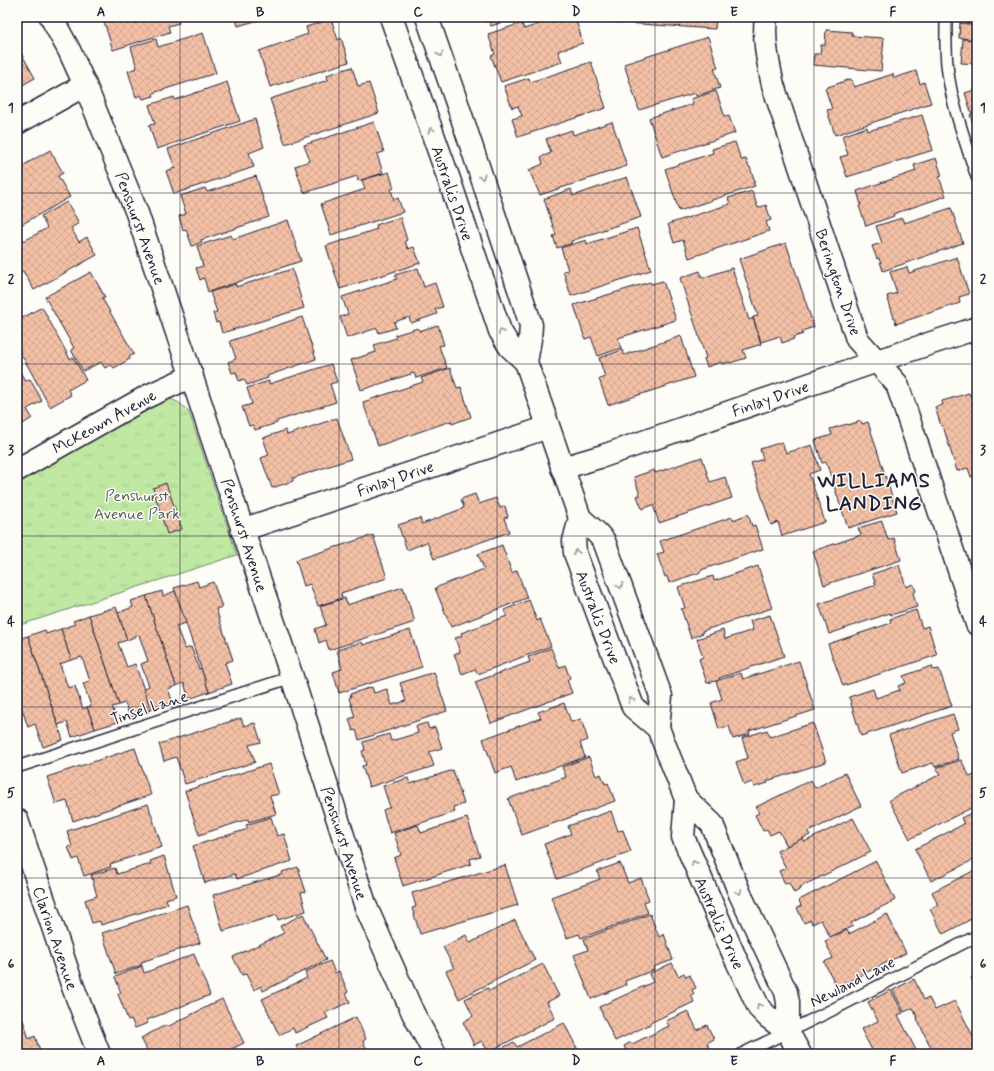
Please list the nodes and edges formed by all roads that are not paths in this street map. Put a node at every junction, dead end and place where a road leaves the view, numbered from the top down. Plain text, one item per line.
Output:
1 (51, 17) edge
2 (391, 17) edge
3 (427, 17) edge
4 (766, 17) edge
5 (946, 17) edge
6 (85, 85) junction
7 (17, 123) edge
8 (977, 178) edge
9 (977, 328) edge
10 (877, 361) junction
11 (526, 362) junction
12 (192, 376) junction
13 (548, 427) junction
14 (562, 468) junction
15 (17, 470) edge
16 (580, 518) junction
17 (242, 530) junction
18 (977, 624) edge
19 (292, 677) junction
20 (658, 728) junction
21 (17, 767) edge
22 (686, 799) junction
23 (17, 820) edge
24 (977, 936) edge
25 (788, 1032) junction
26 (99, 1054) edge
27 (435, 1054) edge
28 (742, 1054) edge
29 (800, 1054) edge

1 - 6 street, Penshurst Avenue
11 -> 2 street, Australis Drive
3 -> 11 street, Australis Drive
4 - 10 street, Berington Drive
5 - 8 lane
6 - 7 street
6 - 12 street, Penshurst Avenue
9 - 10 street, Finlay Drive
10 - 14 street, Finlay Drive
10 - 18 street, Berington Drive
11 - 13 street, Australis Drive
12 - 15 street, McKeown Avenue
12 - 17 street, Penshurst Avenue
13 - 14 street, Australis Drive
13 - 17 street, Finlay Drive
14 - 16 street, Australis Drive
16 -> 20 street, Australis Drive
20 -> 16 street, Australis Drive
17 - 19 street, Penshurst Avenue
19 - 21 lane, Tinsel Lane
19 - 27 street, Penshurst Avenue
20 - 22 street, Australis Drive
22 -> 25 street, Australis Drive
25 -> 22 street, Australis Drive
23 - 26 street, Clarion Avenue
24 - 25 lane, Newland Lane
25 - 28 lane, Newland Lane
25 - 29 street, Australis Drive

